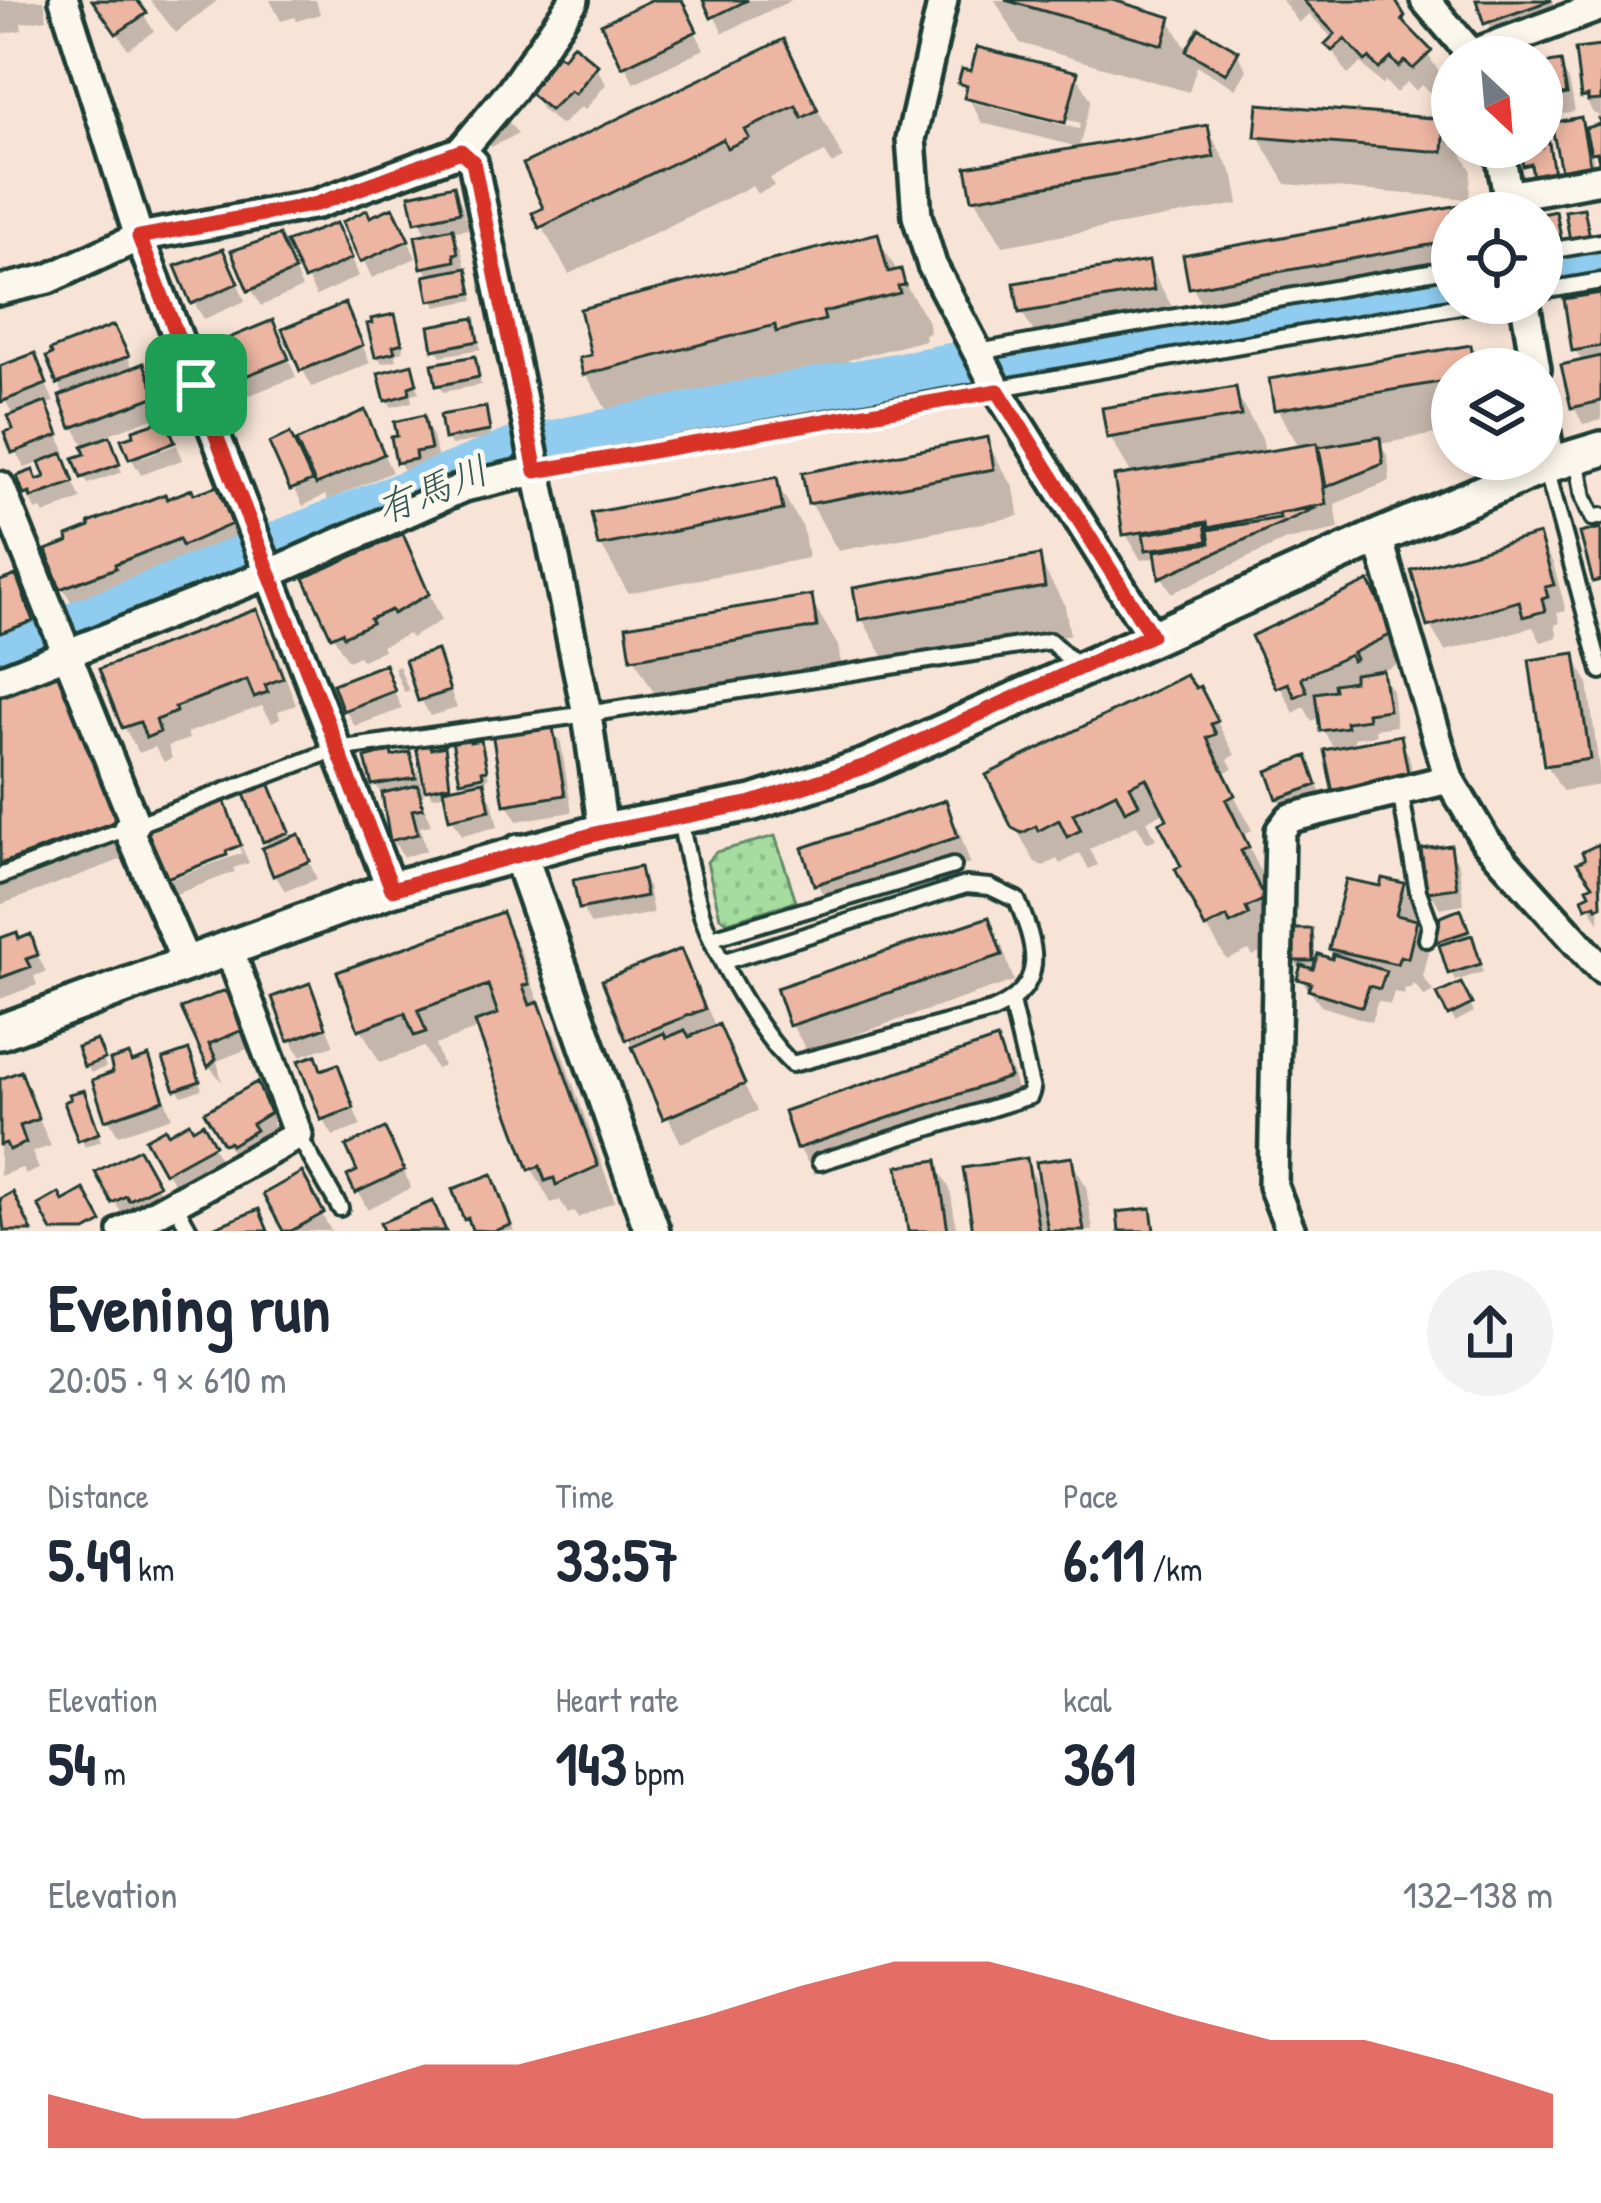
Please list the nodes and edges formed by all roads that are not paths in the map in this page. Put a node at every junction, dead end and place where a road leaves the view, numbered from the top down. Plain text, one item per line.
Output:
1 (64, 0) edge
2 (574, 0) edge
3 (943, 0) edge
4 (1425, 0) edge
5 (1601, 6) edge
6 (1456, 36) edge
7 (1524, 36) edge
8 (461, 151) junction
9 (1601, 179) edge
10 (1553, 192) edge
11 (139, 237) junction
12 (1601, 242) edge
13 (1563, 248) edge
14 (1431, 272) edge
15 (1601, 281) edge
16 (1563, 287) edge
17 (0, 290) edge
18 (1431, 311) edge
19 (978, 353) junction
20 (997, 389) junction
21 (1568, 458) edge
22 (535, 470) junction
23 (0, 486) edge
24 (1601, 517) edge
25 (1378, 537) junction
26 (269, 573) junction
27 (1151, 635) junction
28 (66, 654) junction
29 (1079, 668) junction
30 (1601, 671) edge
31 (0, 680) edge
32 (587, 715) junction
33 (337, 749) junction
34 (1449, 779) junction
35 (1400, 791) junction
36 (679, 815) junction
37 (132, 826) junction
38 (603, 832) junction
39 (519, 852) junction
40 (953, 866) dead end
41 (0, 876) edge
42 (392, 889) junction
43 (712, 938) junction
44 (1427, 939) dead end
45 (228, 946) junction
46 (186, 962) junction
47 (725, 962) junction
48 (1601, 969) edge
49 (1011, 1002) junction
50 (0, 1033) edge
51 (298, 1135) junction
52 (820, 1162) dead end
53 (175, 1204) junction
54 (340, 1208) dead end
55 (123, 1231) edge
56 (190, 1231) edge
57 (652, 1231) edge
58 (1292, 1231) edge

1 - 11 street
2 - 8 street
3 - 19 street
4 - 6 street
5 - 7 street
8 - 11 street
8 - 22 street
9 - 10 street
11 - 17 street
11 - 26 street
12 - 13 lane
14 - 19 lane
15 - 16 lane
18 - 20 lane
19 - 20 street
20 - 22 lane
20 - 27 street
21 - 24 lane
21 - 25 street
21 - 30 lane
22 - 26 street
22 - 32 street
23 - 28 street
25 - 27 street
25 - 34 street
26 - 28 street
26 - 33 street
27 - 29 street
28 - 31 street
28 - 37 street
29 - 32 lane
29 - 36 street
32 - 33 lane
32 - 38 street
33 - 37 lane
33 - 42 street
34 - 35 street
34 - 48 street
35 - 44 lane
35 - 58 street
36 - 38 street
36 - 43 lane
37 - 41 lane
37 - 46 street
38 - 39 street
39 - 42 street
39 - 57 street
40 - 43 lane
42 - 45 street
43 - 47 lane
45 - 46 street
45 - 51 street
46 - 50 street
47 - 49 lane
47 - 49 lane
49 - 52 lane
51 - 53 street
51 - 54 lane
53 - 55 street
53 - 56 lane

